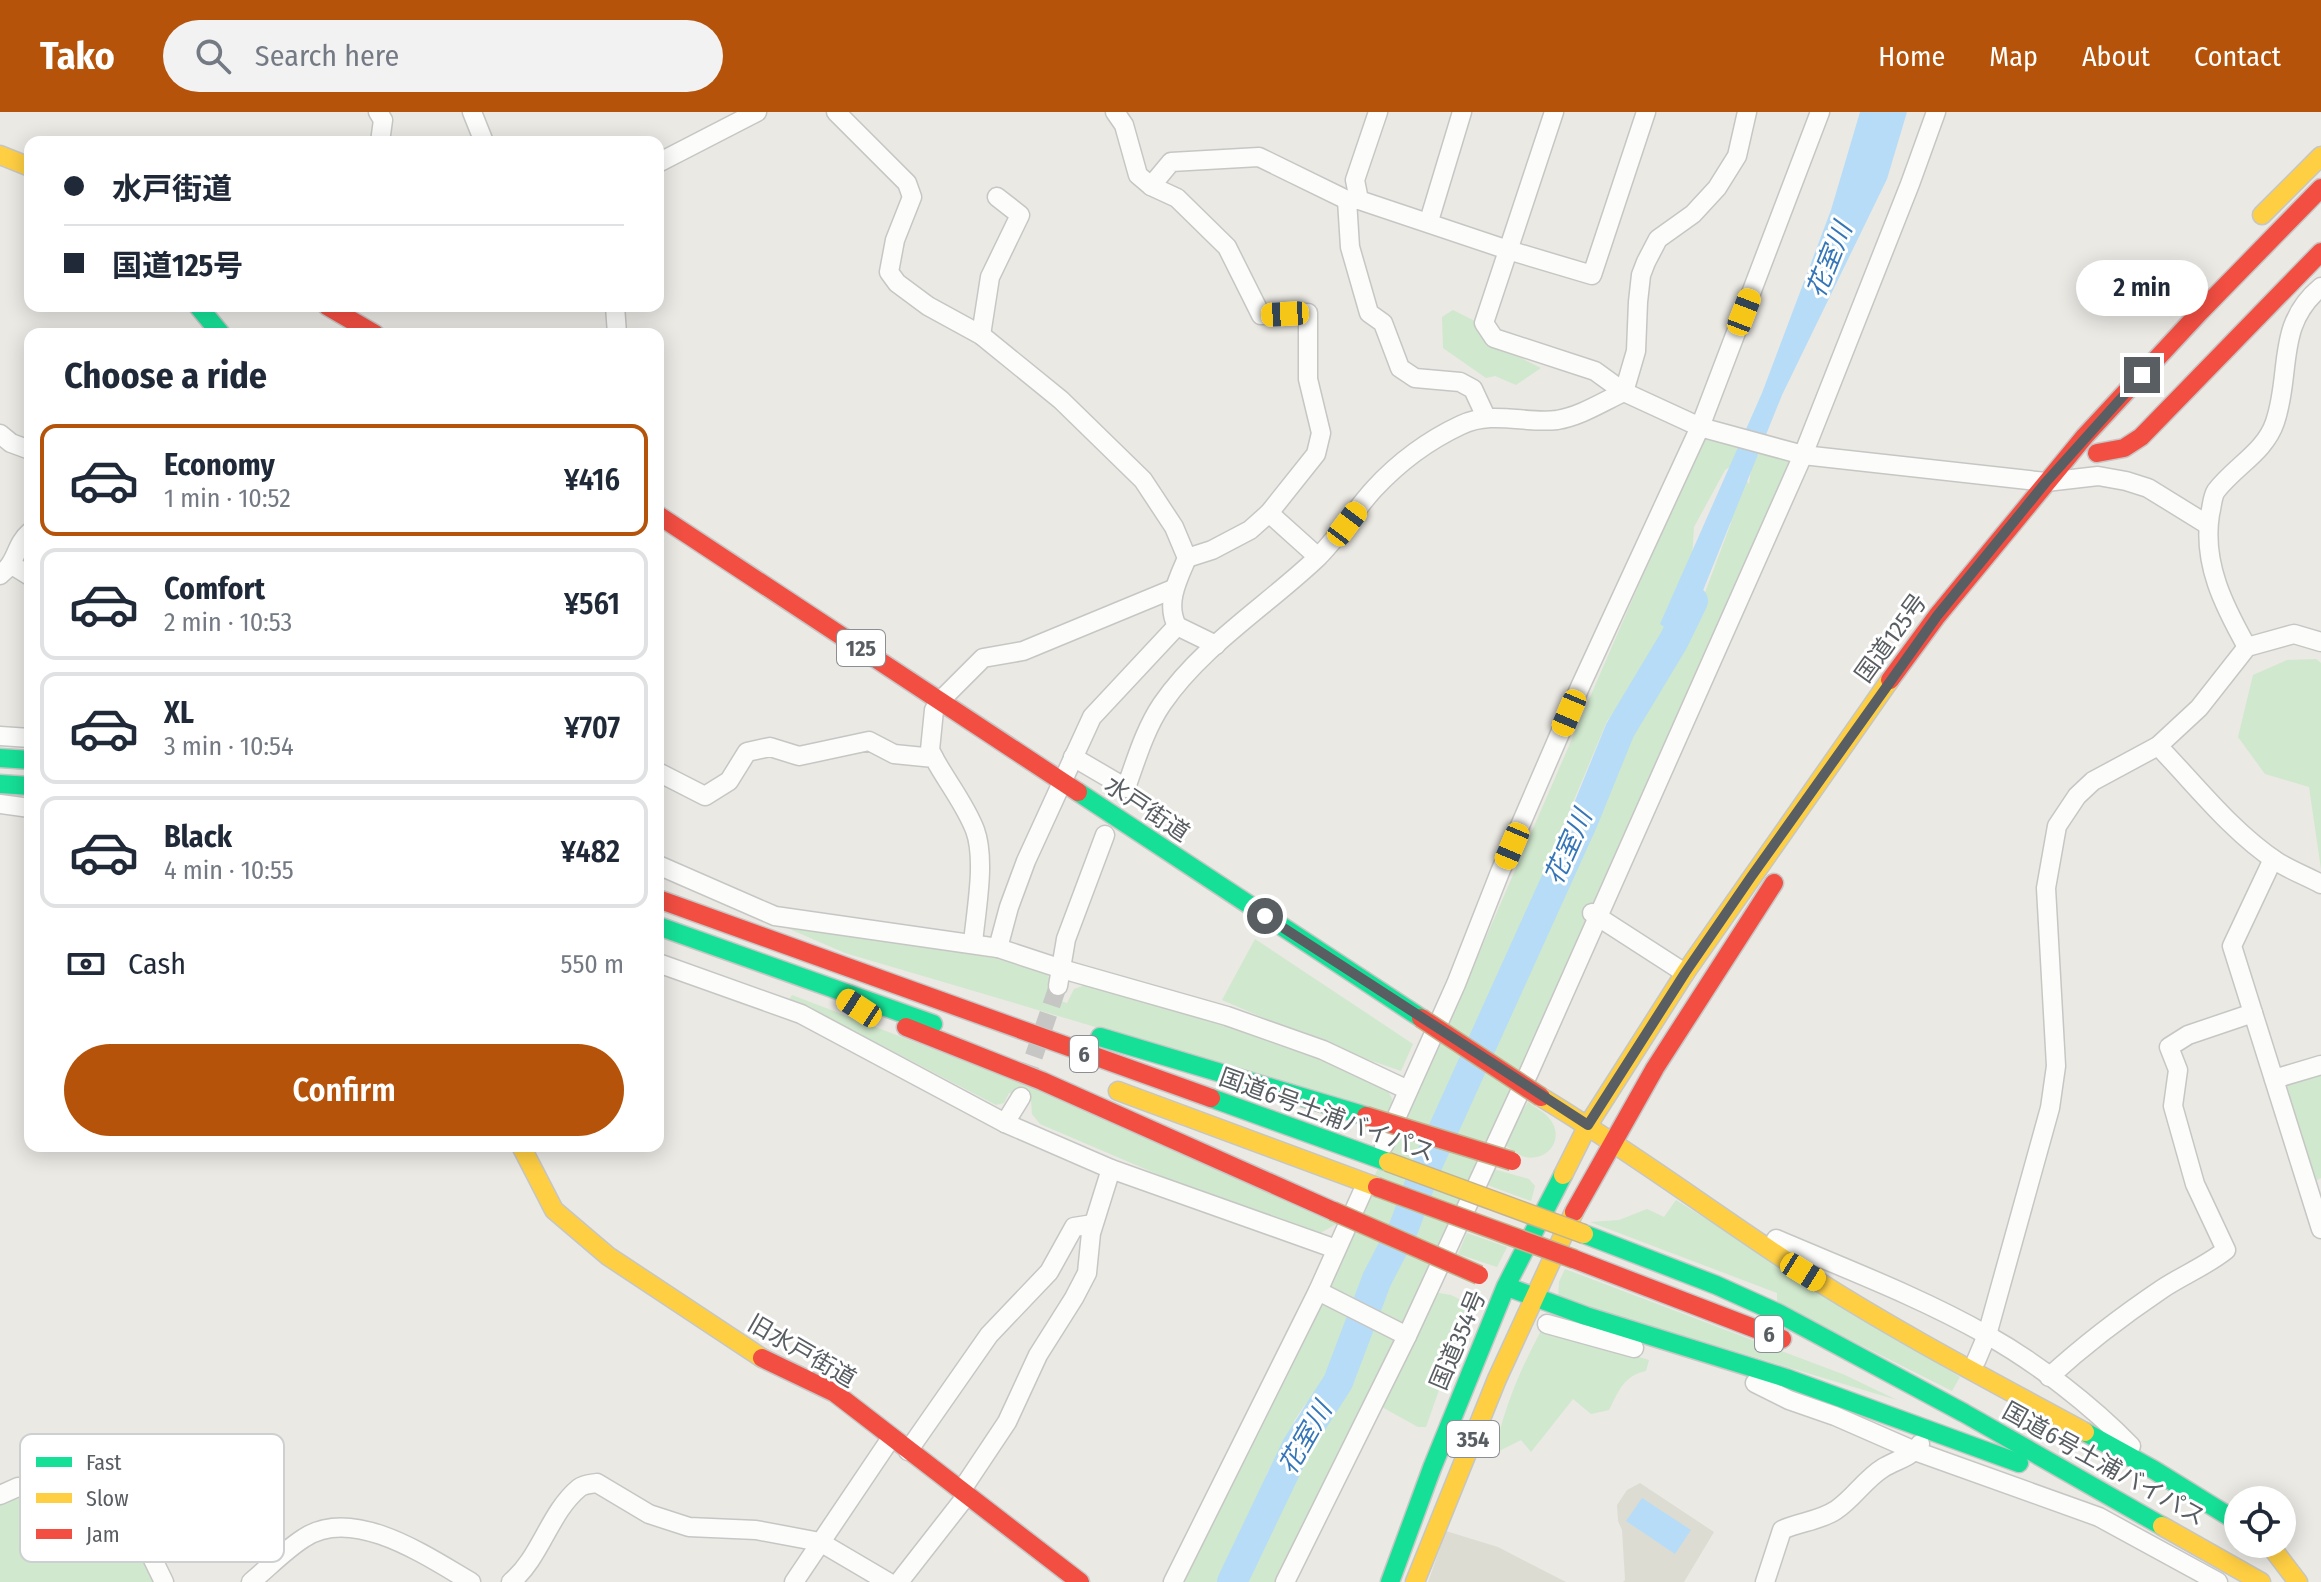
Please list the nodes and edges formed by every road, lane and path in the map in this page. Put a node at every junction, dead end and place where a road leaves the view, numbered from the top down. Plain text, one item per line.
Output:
1 (472, 112) edge
2 (757, 112) edge
3 (836, 112) edge
4 (1115, 112) edge
5 (1378, 112) edge
6 (1462, 112) edge
7 (1554, 112) edge
8 (1646, 112) edge
9 (1747, 112) edge
10 (1820, 112) edge
11 (1936, 112) edge
12 (385, 115) edge
13 (381, 136) edge
14 (482, 136) edge
15 (0, 155) edge
16 (2321, 156) edge
17 (664, 160) edge
18 (24, 165) edge
19 (1151, 186) junction
20 (2321, 188) edge
21 (997, 197) dead end
22 (1353, 200) junction
23 (1429, 221) junction
24 (2251, 226) dead end
25 (1508, 250) junction
26 (2321, 252) edge
27 (2321, 287) edge
28 (203, 312) edge
29 (216, 328) edge
30 (981, 335) junction
31 (1624, 392) junction
32 (2093, 406) dead end
33 (1486, 417) junction
34 (1704, 427) junction
35 (2119, 428) dead end
36 (0, 434) edge
37 (2085, 436) junction
38 (24, 448) edge
39 (1798, 453) junction
40 (2097, 453) junction
41 (2075, 479) junction
42 (2046, 482) junction
43 (2056, 503) dead end
44 (1269, 513) junction
45 (664, 519) edge
46 (2208, 525) junction
47 (24, 538) edge
48 (1318, 557) junction
49 (1187, 558) junction
50 (6, 570) edge
51 (1173, 589) junction
52 (1177, 626) junction
53 (2321, 642) edge
54 (1216, 645) junction
55 (2247, 647) junction
56 (940, 701) junction
57 (0, 736) edge
58 (24, 738) edge
59 (2158, 746) junction
60 (1073, 757) junction
61 (0, 758) edge
62 (934, 758) junction
63 (24, 760) edge
64 (664, 775) edge
65 (1063, 783) junction
66 (0, 784) edge
67 (24, 786) edge
68 (0, 804) edge
69 (24, 807) edge
70 (1105, 835) dead end
71 (2273, 859) junction
72 (1785, 866) dead end
73 (664, 868) edge
74 (2321, 884) edge
75 (664, 901) edge
76 (1595, 914) junction
77 (664, 928) edge
78 (973, 943) junction
79 (782, 944) junction
80 (998, 948) junction
81 (664, 965) edge
82 (1685, 973) junction
83 (1060, 978) junction
84 (824, 985) junction
85 (2253, 1013) junction
86 (2321, 1065) edge
87 (1064, 1071) dead end
88 (2274, 1079) junction
89 (1094, 1082) dead end
90 (1408, 1090) junction
91 (1021, 1097) tunnel mouth
92 (1005, 1123) junction
93 (1588, 1125) junction
94 (1612, 1140) junction
95 (524, 1152) edge
96 (1386, 1154) junction
97 (1111, 1169) junction
98 (1548, 1172) junction
99 (1587, 1186) junction
100 (1370, 1190) junction
101 (1726, 1217) junction
102 (1093, 1224) junction
103 (2321, 1229) edge
104 (1336, 1249) junction
105 (1506, 1286) junction
106 (1321, 1292) junction
107 (1535, 1297) junction
108 (1547, 1324) dead end
109 (1403, 1334) junction
110 (1987, 1335) junction
111 (1976, 1361) dead end
112 (2049, 1377) junction
113 (1964, 1413) junction
114 (891, 1438) junction
115 (1920, 1444) junction
116 (908, 1451) junction
117 (2154, 1470) junction
118 (20, 1487) edge
119 (964, 1493) junction
120 (0, 1495) edge
121 (2113, 1497) junction
122 (2224, 1513) edge
123 (820, 1542) junction
124 (284, 1554) edge
125 (2280, 1558) edge
126 (154, 1562) edge
127 (275, 1562) edge
128 (164, 1582) edge
129 (251, 1582) edge
130 (471, 1582) edge
131 (511, 1582) edge
132 (794, 1582) edge
133 (888, 1582) edge
134 (899, 1582) edge
135 (1080, 1582) edge
136 (1173, 1582) edge
137 (1285, 1582) edge
138 (1390, 1582) edge
139 (1415, 1582) edge
140 (1765, 1582) edge
141 (2218, 1582) edge
142 (2261, 1582) edge
143 (2298, 1582) edge

1 - 14 street
2 - 17 street
3 - 30 street
4 - 19 street
5 - 22 street
6 - 23 street
7 - 25 street
8 - 25 street
9 - 31 street
10 - 34 street
11 - 39 street
12 - 13 street
15 - 18 main road
16 - 24 main road
19 - 22 street
19 - 44 street
20 - 37 main road, 国道125号
21 - 30 street
22 - 23 street
22 - 33 street
23 - 25 street
25 - 31 street
26 - 40 main road
27 - 46 street
28 - 29 main road
30 - 49 street
31 - 33 street
31 - 34 street
32 - 37 main road
33 - 48 street
34 - 39 street
34 - 90 street
35 - 40 main road
36 - 38 street
37 - 42 main road, 国道125号
39 - 42 street
39 - 76 street
40 - 41 main road
41 - 42 street
41 - 43 main road
41 - 46 street
42 - 82 main road, 国道125号
44 - 48 street
44 - 49 street
45 - 56 main road, 水戸街道 / 125
46 - 55 street
47 - 50 street
48 - 54 street
49 - 51 street
51 - 52 street
51 - 56 street
52 - 54 street
52 - 60 street
53 - 55 street
54 - 60 street
55 - 59 street
56 - 62 street
56 - 65 main road, 水戸街道 / 125
57 - 58 street
59 - 71 street
59 - 110 street
60 - 65 street
61 - 63 main road
62 - 64 street
62 - 78 street
65 - 80 street
65 - 93 main road, 水戸街道 / 125, bridge
66 - 67 main road
68 - 69 street
70 - 83 street
71 - 74 street
71 - 85 street
72 - 94 main road
73 - 78 street
75 - 79 main road, 国道6号土浦バイパス / 6
76 - 82 street
76 - 109 street
77 - 84 main road, 6
78 - 80 street
79 - 96 main road, 国道6号土浦バイパス / 6
79 - 98 main road, bridge
80 - 83 street
81 - 92 street
82 - 93 main road, 国道125号
83 - 90 street
84 - 87 main road, 6
84 - 105 main road, bridge
85 - 88 street
85 - 112 street
86 - 88 street
88 - 103 street
89 - 100 main road, 国道6号土浦バイパス / 6
90 - 96 street
91 - 92 street
92 - 97 street
93 - 94 main road, 水戸街道 / 125
93 - 98 main road, 国道354号 / 354
94 - 99 main road, 354
94 - 101 main road, 水戸街道
95 - 114 main road, 旧水戸街道
96 - 113 main road, 国道6号土浦バイパス / 6, bridge
97 - 102 street
97 - 104 street
98 - 99 main road
98 - 105 main road, 国道354号 / 354
99 - 107 main road, 354
100 - 104 street
100 - 113 main road, 国道6号土浦バイパス / 6, bridge
101 - 110 street
101 - 117 main road, 水戸街道
102 - 116 street
102 - 119 street
104 - 106 street
105 - 107 main road
105 - 138 main road, 国道354号 / 354
106 - 109 street
106 - 136 street
107 - 121 main road
107 - 139 main road, 354
108 - 115 street
109 - 137 street
110 - 111 street
110 - 112 street
112 - 117 street
113 - 121 main road, 国道6号土浦バイパス / 6
114 - 116 main road, 旧水戸街道
114 - 123 street
115 - 140 street
115 - 141 street
116 - 119 main road, 旧水戸街道
117 - 122 main road, 水戸街道
118 - 120 street
119 - 134 street
119 - 135 main road, 旧水戸街道
121 - 142 main road, 国道6号土浦バイパス / 6
123 - 131 street
123 - 132 street
123 - 133 street
124 - 130 street
125 - 143 main road
126 - 128 street
127 - 129 street

